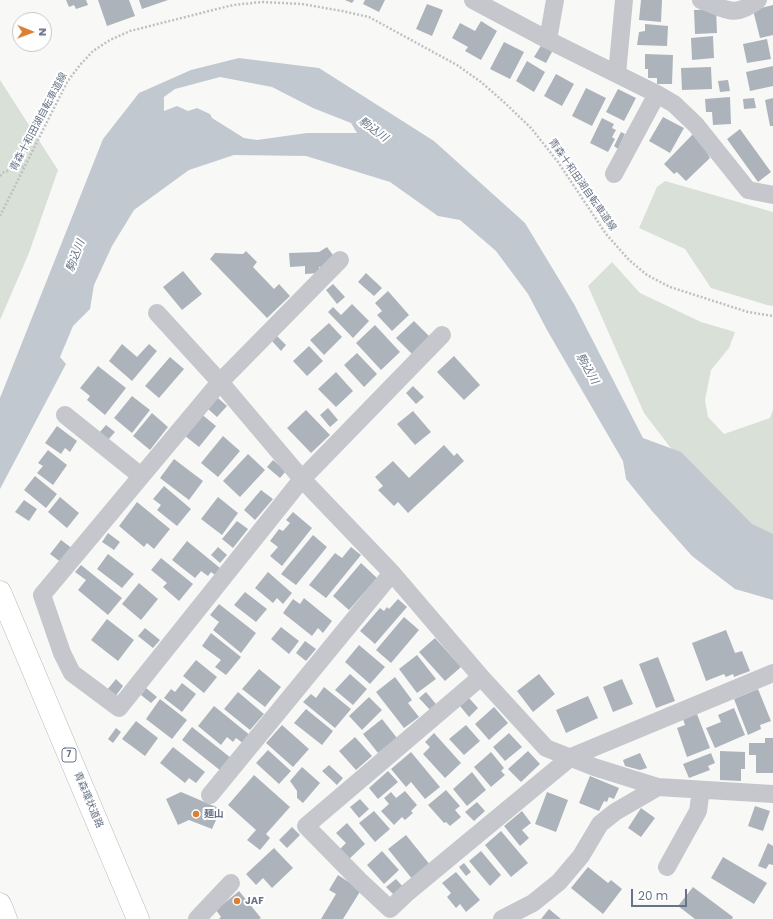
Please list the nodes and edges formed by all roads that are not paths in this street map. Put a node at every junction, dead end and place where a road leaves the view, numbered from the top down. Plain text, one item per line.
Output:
1 (473, 0) edge
2 (555, 0) edge
3 (624, 0) edge
4 (701, 0) edge
5 (758, 0) edge
6 (548, 40) junction
7 (618, 74) junction
8 (657, 94) junction
9 (614, 174) dead end
10 (773, 196) edge
11 (340, 260) dead end
12 (157, 313) dead end
13 (442, 335) dead end
14 (220, 382) junction
15 (65, 415) dead end
16 (140, 476) junction
17 (302, 479) junction
18 (392, 573) junction
19 (0, 592) edge
20 (773, 673) edge
21 (481, 677) junction
22 (571, 757) junction
23 (658, 787) junction
24 (701, 790) junction
25 (773, 794) edge
26 (210, 795) dead end
27 (667, 867) dead end
28 (231, 883) dead end
29 (0, 904) edge
30 (6, 919) edge
31 (138, 919) edge
32 (197, 919) edge
33 (502, 919) edge

1 - 6 street
2 - 6 street
3 - 7 street
4 - 5 street
6 - 7 street
7 - 8 street
8 - 9 street
8 - 10 street
11 - 14 street
12 - 14 street
13 - 17 street
14 - 16 street
14 - 17 street
15 - 16 street
16 - 17 street
17 - 18 street
18 - 21 street
18 - 26 street
19 - 31 highway, 青森環状道路 / 7
20 - 22 street
21 - 22 street
21 - 22 street
22 - 23 street
23 - 24 street
23 - 33 street
24 - 25 street
24 - 27 street
28 - 32 street
29 - 30 highway

